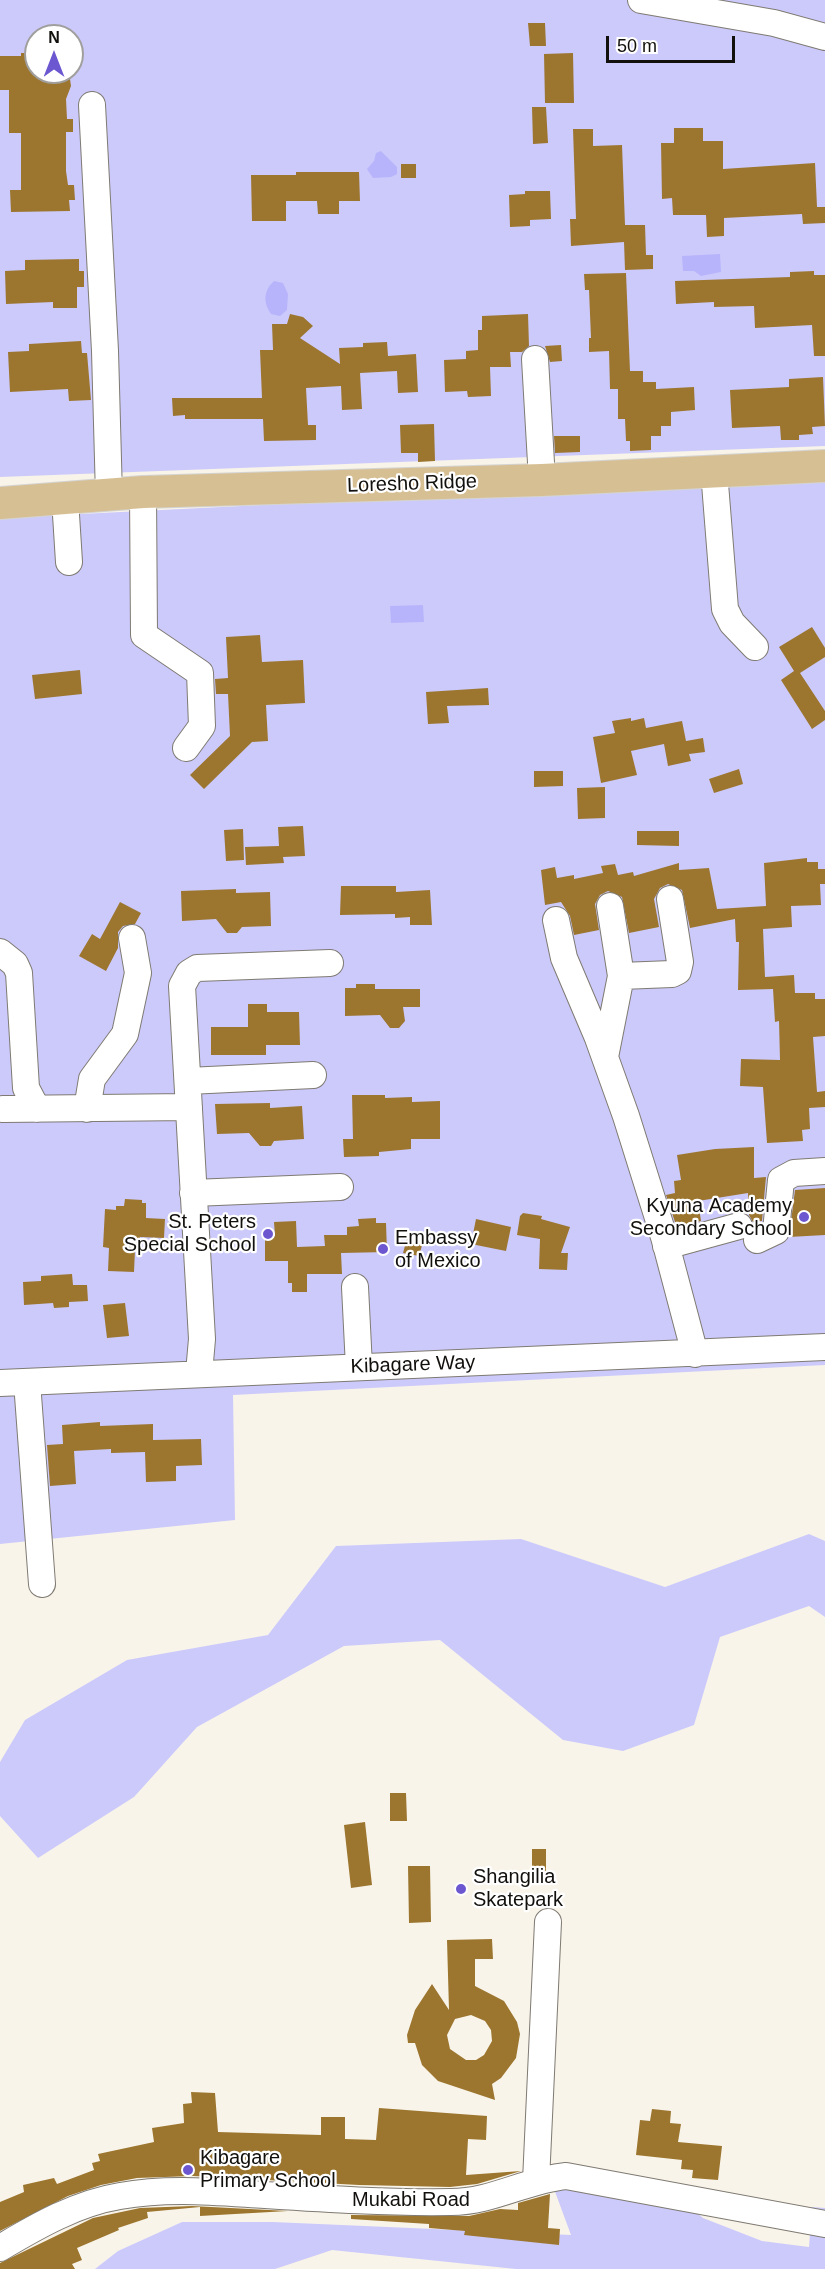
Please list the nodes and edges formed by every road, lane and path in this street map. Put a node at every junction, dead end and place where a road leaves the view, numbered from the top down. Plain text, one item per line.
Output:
1 (641, 0) edge
2 (825, 37) edge
3 (92, 105) dead end
4 (535, 359) dead end
5 (825, 466) edge
6 (714, 471) junction
7 (542, 480) junction
8 (143, 492) junction
9 (109, 495) junction
10 (65, 499) junction
11 (0, 503) edge
12 (69, 562) dead end
13 (755, 647) dead end
14 (186, 748) dead end
15 (670, 899) dead end
16 (610, 906) dead end
17 (556, 920) dead end
18 (132, 938) dead end
19 (0, 952) edge
20 (330, 963) dead end
21 (621, 976) junction
22 (605, 1057) junction
23 (313, 1075) dead end
24 (188, 1081) junction
25 (189, 1107) junction
26 (3, 1110) dead end
27 (37, 1110) junction
28 (87, 1110) junction
29 (825, 1171) edge
30 (340, 1187) dead end
31 (193, 1193) junction
32 (666, 1246) junction
33 (355, 1287) dead end
34 (825, 1347) edge
35 (695, 1354) junction
36 (359, 1367) junction
37 (199, 1373) junction
38 (27, 1382) junction
39 (0, 1383) edge
40 (42, 1584) dead end
41 (548, 1922) dead end
42 (536, 2181) junction
43 (825, 2224) edge
44 (0, 2248) edge

1 - 2 street
3 - 9 street
4 - 7 street
5 - 6 main road, Loresho Ridge
6 - 7 main road, Loresho Ridge
6 - 13 street
7 - 8 main road, Loresho Ridge
8 - 9 main road, Loresho Ridge
8 - 14 street
9 - 10 main road, Loresho Ridge
10 - 11 main road, Loresho Ridge
10 - 12 street
15 - 21 street
16 - 21 street
17 - 22 street
18 - 28 street
19 - 27 street
20 - 24 street
21 - 22 street
22 - 32 street
23 - 24 street
24 - 25 street
25 - 28 street
25 - 31 street
26 - 27 street
27 - 28 street
29 - 32 street
30 - 31 street
31 - 37 street
32 - 35 street
33 - 36 street
34 - 35 street, Kibagare Way
35 - 36 street, Kibagare Way
36 - 37 street, Kibagare Way
37 - 38 street, Kibagare Way
38 - 39 street, Kibagare Way
38 - 40 street
41 - 42 street
42 - 43 street, Mukabi Road
42 - 44 street, Mukabi Road

